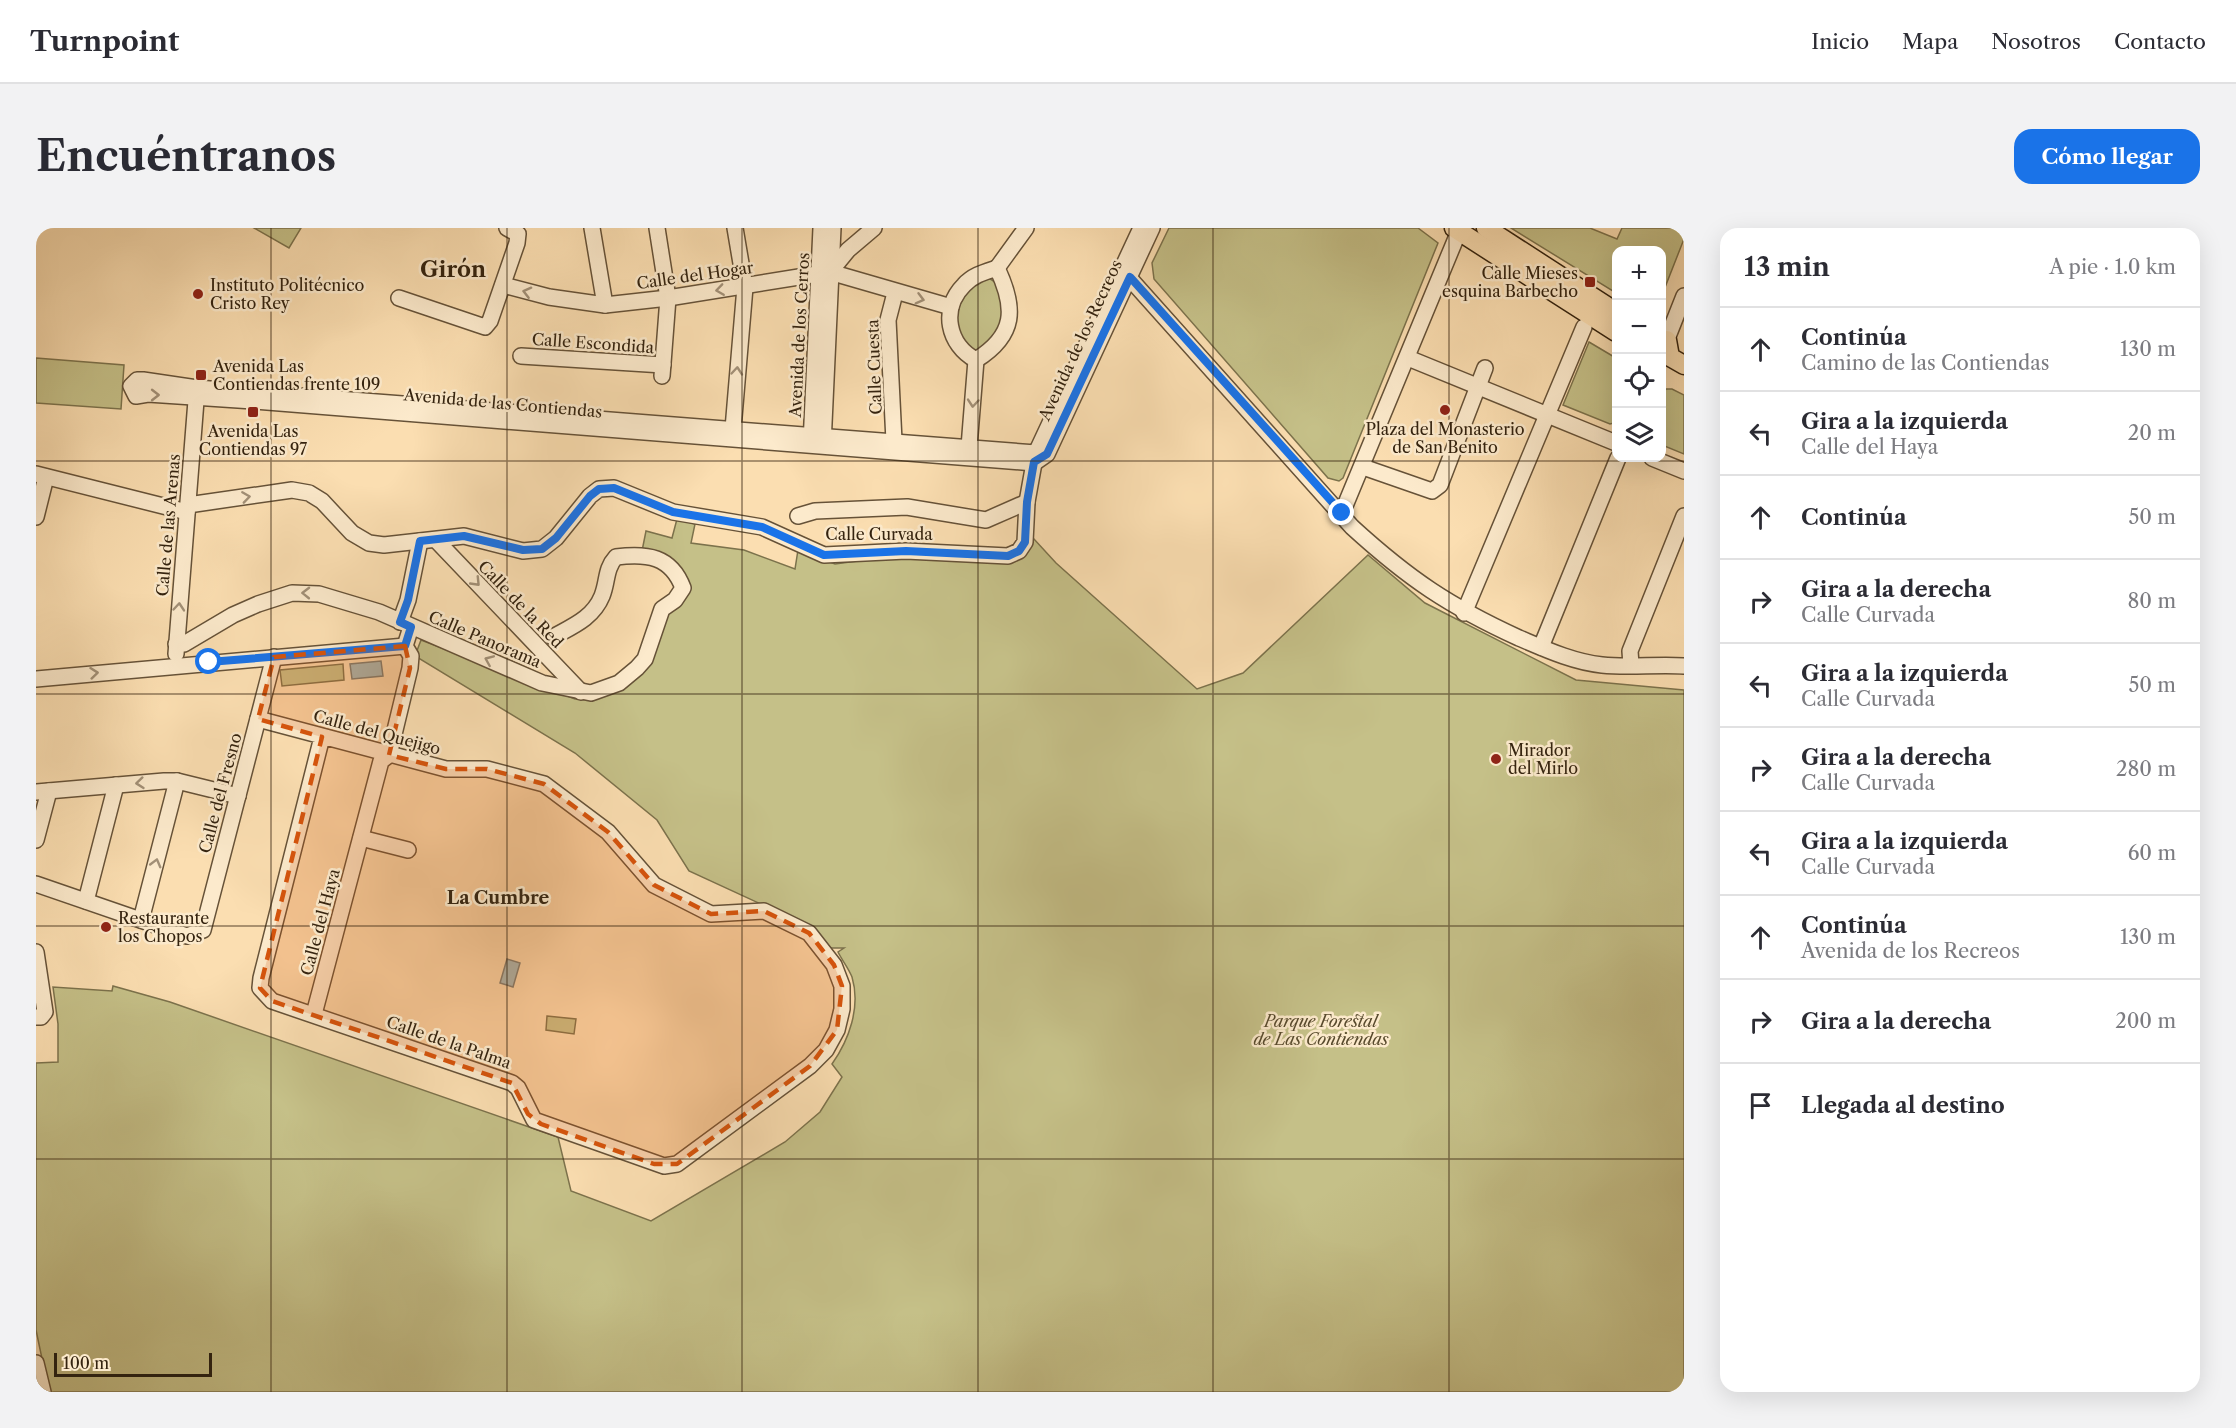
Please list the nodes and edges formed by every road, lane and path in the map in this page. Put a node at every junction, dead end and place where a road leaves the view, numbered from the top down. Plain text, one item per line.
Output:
1 (507, 228) edge
2 (592, 228) edge
3 (657, 228) edge
4 (735, 228) edge
5 (821, 228) edge
6 (833, 228) edge
7 (874, 228) edge
8 (1026, 228) edge
9 (1141, 228) edge
10 (1152, 228) edge
11 (1458, 229) edge
12 (1492, 233) edge
13 (832, 244) junction
14 (848, 250) junction
15 (997, 268) junction
16 (1126, 274) junction
17 (835, 275) junction
18 (503, 285) junction
19 (745, 287) junction
20 (1551, 292) junction
21 (895, 293) junction
22 (1684, 296) edge
23 (399, 298) dead end
24 (668, 298) junction
25 (605, 305) junction
26 (951, 308) junction
27 (1612, 309) edge
28 (1612, 321) edge
29 (1584, 327) dead end
30 (1612, 329) edge
31 (1666, 333) edge
32 (1666, 336) edge
33 (1666, 339) edge
34 (1684, 350) edge
35 (521, 356) dead end
36 (1408, 357) junction
37 (976, 360) junction
38 (1666, 361) edge
39 (1684, 365) edge
40 (1485, 368) dead end
41 (1684, 371) edge
42 (1478, 387) junction
43 (196, 393) junction
44 (1548, 414) junction
45 (732, 429) junction
46 (818, 439) junction
47 (894, 441) junction
48 (1612, 441) edge
49 (969, 447) junction
50 (1035, 458) junction
51 (1616, 462) edge
52 (1662, 462) edge
53 (1363, 467) junction
54 (1684, 471) edge
55 (41, 476) edge
56 (1027, 502) junction
57 (188, 508) junction
58 (1342, 513) junction
59 (36, 516) edge
60 (798, 516) dead end
61 (1684, 516) edge
62 (428, 540) junction
63 (1464, 613) junction
64 (406, 625) junction
65 (553, 637) dead end
66 (176, 644) junction
67 (405, 646) junction
68 (1541, 647) junction
69 (274, 657) junction
70 (1632, 665) junction
71 (175, 666) junction
72 (555, 666) junction
73 (1684, 666) edge
74 (36, 679) edge
75 (543, 682) junction
76 (581, 692) junction
77 (258, 719) junction
78 (322, 736) junction
79 (389, 754) junction
80 (177, 781) junction
81 (116, 785) junction
82 (42, 792) edge
83 (238, 796) junction
84 (361, 838) junction
85 (36, 840) edge
86 (408, 850) dead end
87 (36, 884) edge
88 (86, 901) junction
89 (141, 920) junction
90 (822, 949) joint
91 (36, 952) edge
92 (314, 1014) junction
93 (36, 1017) edge
94 (36, 1363) edge
95 (43, 1392) edge

1 - 18 street
2 - 25 street
3 - 24 street
4 - 19 street
5 - 17 street, Avenida de los Cerros
6 - 13 street, Avenida de los Cerros
7 - 14 street
8 - 15 street
9 - 16 street, Avenida de los Recreos
10 - 16 street, Avenida de los Recreos
11 - 12 main road
11 - 20 main road
11 - 36 street
12 - 27 main road
13 - 14 street, Avenida de los Cerros
13 - 17 street, Avenida de los Cerros
14 - 17 street
15 - 26 street
15 - 37 street
16 - 50 street, Avenida de los Recreos
16 - 58 street
17 - 19 street, Calle del Hogar
17 - 21 street
17 - 46 street, Avenida de los Cerros
17 - 46 street, Avenida de los Cerros
18 - 23 street
25 -> 18 street, Calle del Hogar
19 -> 24 street, Calle del Hogar
45 -> 19 street
20 - 28 main road
20 - 30 main road
21 -> 26 street
21 - 47 street, Calle Cuesta
22 - 31 street
24 - 25 street, Calle del Hogar
24 - 35 street, Calle Escondida
26 - 37 street
29 - 44 street
32 - 34 main road
33 - 39 main road
36 - 42 street
36 - 53 street
37 -> 49 street
38 - 41 main road
40 - 42 street
42 - 44 street
42 - 53 street
43 - 45 street, Avenida de las Contiendas
43 - 46 street, Avenida de las Contiendas
43 - 57 street, Calle de las Arenas
44 - 48 street
44 - 63 street
45 - 46 street, Avenida de las Contiendas
46 - 47 street, Avenida de las Contiendas
46 - 50 street, Avenida de las Contiendas
47 - 49 street, Avenida de las Contiendas
49 - 50 street, Avenida de las Contiendas
50 - 56 street, Calle Curvada
51 - 68 street
52 - 54 street
53 - 58 street
55 - 57 street
55 - 59 street
56 - 60 street
56 - 62 street, Calle Curvada
57 -> 62 street
66 -> 57 street, Calle de las Arenas
58 - 63 street
61 - 70 street
62 - 64 street, Calle del Haya
62 -> 72 street, Calle de la Red
63 - 68 street
64 -> 66 street, Calle Panorama
64 - 67 street, Calle del Haya
75 -> 64 street, Calle Panorama
65 - 76 street, Calle Panorama
66 - 71 street, Calle de las Arenas
67 - 69 street
67 - 79 street, Calle del Haya
68 - 70 street
69 - 71 street
69 - 77 street, Calle del Fresno
70 - 73 street
74 -> 71 street
72 - 75 street
72 - 76 street, Calle de la Red
75 - 76 street, Calle Panorama
77 - 78 street, Calle del Quejigo
77 - 83 street, Calle del Fresno
78 - 79 street, Calle del Quejigo
78 - 92 street, Calle de la Palma
79 - 84 street, Calle del Haya
79 - 90 street, Calle del Quejigo
80 -> 81 street
80 - 83 street
89 -> 80 street
81 - 82 street
81 - 88 street
82 - 85 street
83 - 89 street, Calle del Fresno
84 - 86 street
84 - 92 street, Calle del Haya
87 - 88 street
88 - 89 street
90 - 92 street, Calle de la Palma
91 - 93 street
94 - 95 street

